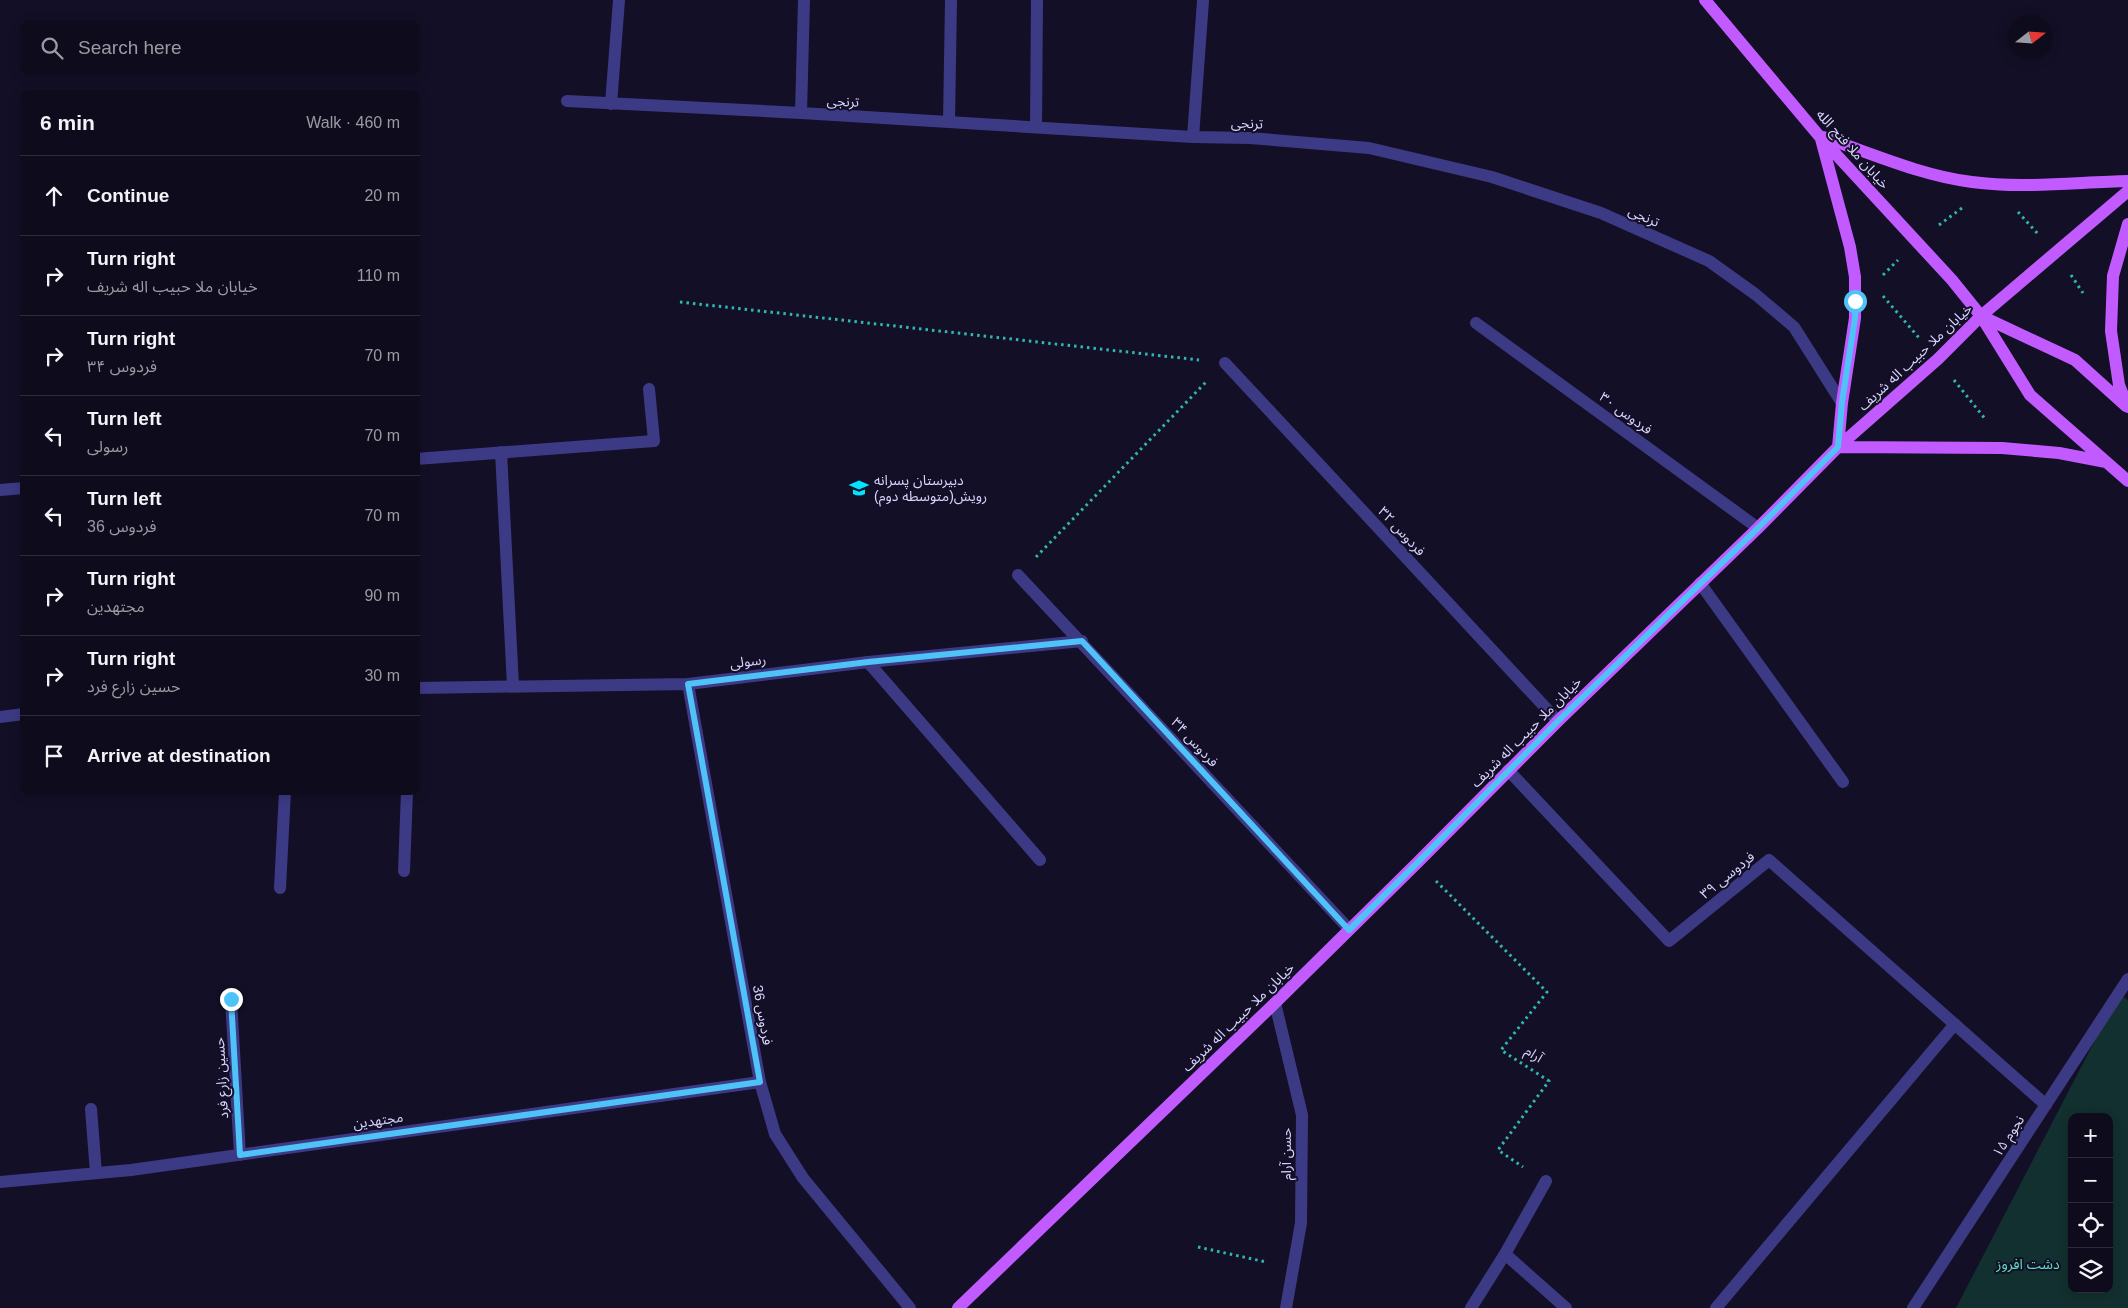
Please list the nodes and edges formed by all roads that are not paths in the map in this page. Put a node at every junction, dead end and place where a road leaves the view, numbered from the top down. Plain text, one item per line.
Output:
1 (619, 0) edge
2 (804, 0) edge
3 (951, 0) edge
4 (1037, 0) edge
5 (1705, 0) edge
6 (1203, 1) dead end
7 (567, 101) dead end
8 (611, 104) junction
9 (801, 113) junction
10 (949, 122) junction
11 (1036, 127) junction
12 (1820, 136) junction
13 (1193, 137) junction
14 (2128, 181) edge
15 (2128, 191) edge
16 (2128, 224) edge
17 (1981, 316) junction
18 (1476, 323) dead end
19 (1225, 363) road end
20 (649, 388) dead end
21 (1842, 402) junction
22 (2128, 408) edge
23 (1838, 447) junction
24 (501, 452) junction
25 (420, 459) edge
26 (2106, 462) junction
27 (2128, 481) edge
28 (20, 488) edge
29 (0, 490) edge
30 (1758, 528) junction
31 (1018, 575) road end
32 (1700, 583) junction
33 (1082, 641) junction
34 (868, 662) junction
35 (688, 684) junction
36 (513, 686) junction
37 (420, 688) edge
38 (20, 714) edge
39 (0, 717) edge
40 (1558, 721) junction
41 (1508, 770) junction
42 (1843, 782) dead end
43 (285, 795) edge
44 (407, 795) edge
45 (1040, 860) dead end
46 (404, 870) dead end
47 (280, 888) dead end
48 (1349, 930) junction
49 (2128, 979) edge
50 (231, 999) dead end
51 (1275, 1003) junction
52 (1954, 1024) junction
53 (760, 1082) junction
54 (2046, 1105) junction
55 (91, 1109) dead end
56 (240, 1155) junction
57 (96, 1173) junction
58 (1546, 1181) road end
59 (0, 1182) edge
60 (1506, 1254) junction
61 (910, 1308) edge
62 (958, 1308) edge
63 (1286, 1308) edge
64 (1471, 1308) edge
65 (1566, 1308) edge
66 (1716, 1308) edge
67 (1913, 1308) edge

1 - 8 street
2 - 9 street
3 - 10 street
4 - 11 street
5 - 12 main road, خیابان ملا فتح الله
6 - 13 street
7 - 8 street, ترنجی
8 - 9 street, ترنجی
9 - 10 street, ترنجی
10 - 11 street, ترنجی
11 - 13 street, ترنجی
12 - 14 main road
12 - 17 main road, خیابان ملا فتح الله
12 - 21 main road
13 - 21 street, ترنجی
15 - 17 main road, خیابان ملا حبیب اله شریف
16 - 22 main road
17 - 22 main road
17 - 23 main road, خیابان ملا حبیب اله شریف
17 - 26 main road, خیابان ملا فتح الله
18 - 30 street, فردوس ۳۰
19 - 40 street, فردوس ۳۲
20 - 24 street
21 - 23 main road
23 - 26 main road
23 - 30 main road, خیابان ملا حبیب اله شریف
24 - 25 street
24 - 36 street
26 - 27 main road, خیابان ملا فتح الله
28 - 29 street
30 - 32 main road, خیابان ملا حبیب اله شریف
31 - 33 street, فردوس ۳۴
32 - 40 main road, خیابان ملا حبیب اله شریف
32 - 42 street
33 - 34 street, رسولی
33 - 48 street, فردوس ۳۴
34 - 35 street, رسولی
34 - 45 street
35 - 36 street, رسولی
35 - 53 street, فردوس 36
36 - 37 street, رسولی
38 - 39 street
40 - 41 main road, خیابان ملا حبیب اله شریف
41 - 48 main road, خیابان ملا حبیب اله شریف
41 - 52 street, فردوسی ۳۹
43 - 47 street
44 - 46 street
48 - 51 main road, خیابان ملا حبیب اله شریف
49 - 54 street, نجوم ۱۵
50 - 56 street, حسین‌ زارع‌ فرد
51 - 62 main road, خیابان ملا حبیب اله شریف
51 - 63 street, حسن آرام
52 - 54 street, فردوسی ۳۹
52 - 66 street
53 - 56 street, مجتهدین
53 - 61 street, فردوس 36
54 - 67 street, نجوم ۱۵
55 - 57 street
56 - 57 street, مجتهدین
57 - 59 street, مجتهدین
58 - 60 street
60 - 64 street
60 - 65 street

